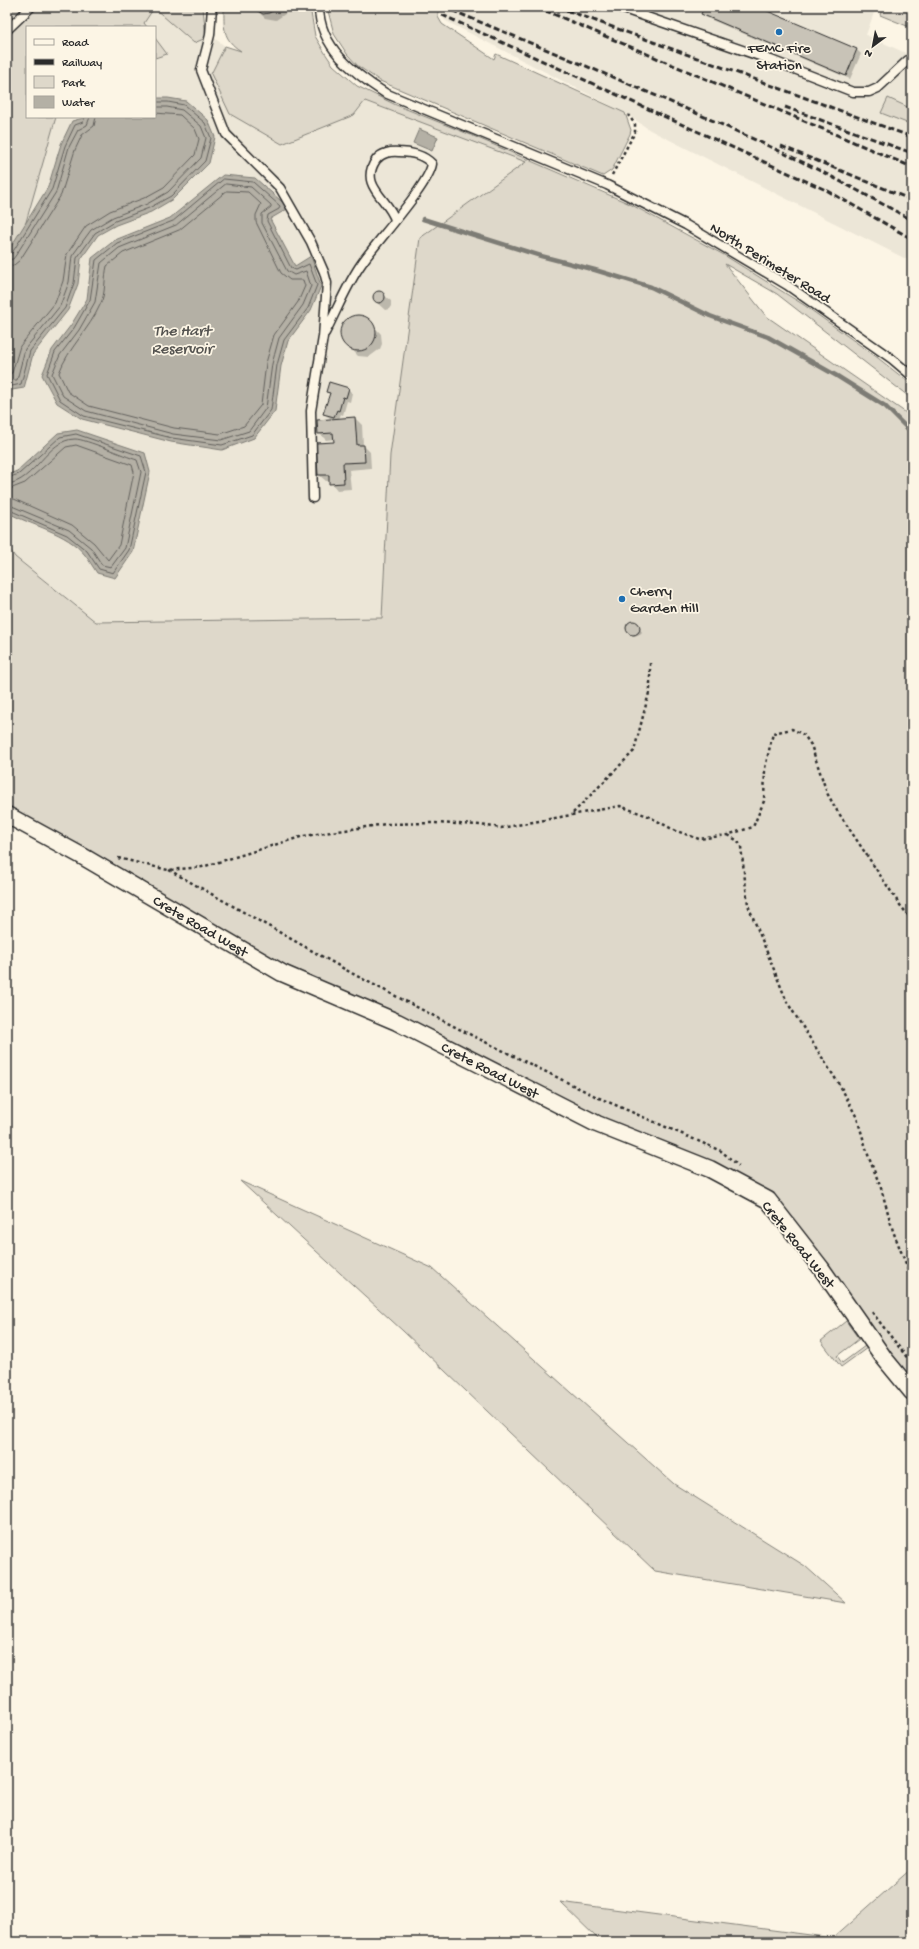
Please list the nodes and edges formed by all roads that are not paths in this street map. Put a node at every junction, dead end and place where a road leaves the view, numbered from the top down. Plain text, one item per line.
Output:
1 (31, 7) edge
2 (212, 7) edge
3 (319, 7) edge
4 (618, 7) edge
5 (7, 30) edge
6 (912, 59) edge
7 (395, 220) junction
8 (323, 337) junction
9 (912, 376) edge
10 (313, 498) dead end
11 (7, 815) edge
12 (912, 1392) edge

1 - 5 lane
2 - 8 lane
3 - 9 lane, North Perimeter Road
4 - 6 lane
7 - 7 lane
7 - 8 lane
8 - 10 lane
11 - 12 street, Crete Road West

